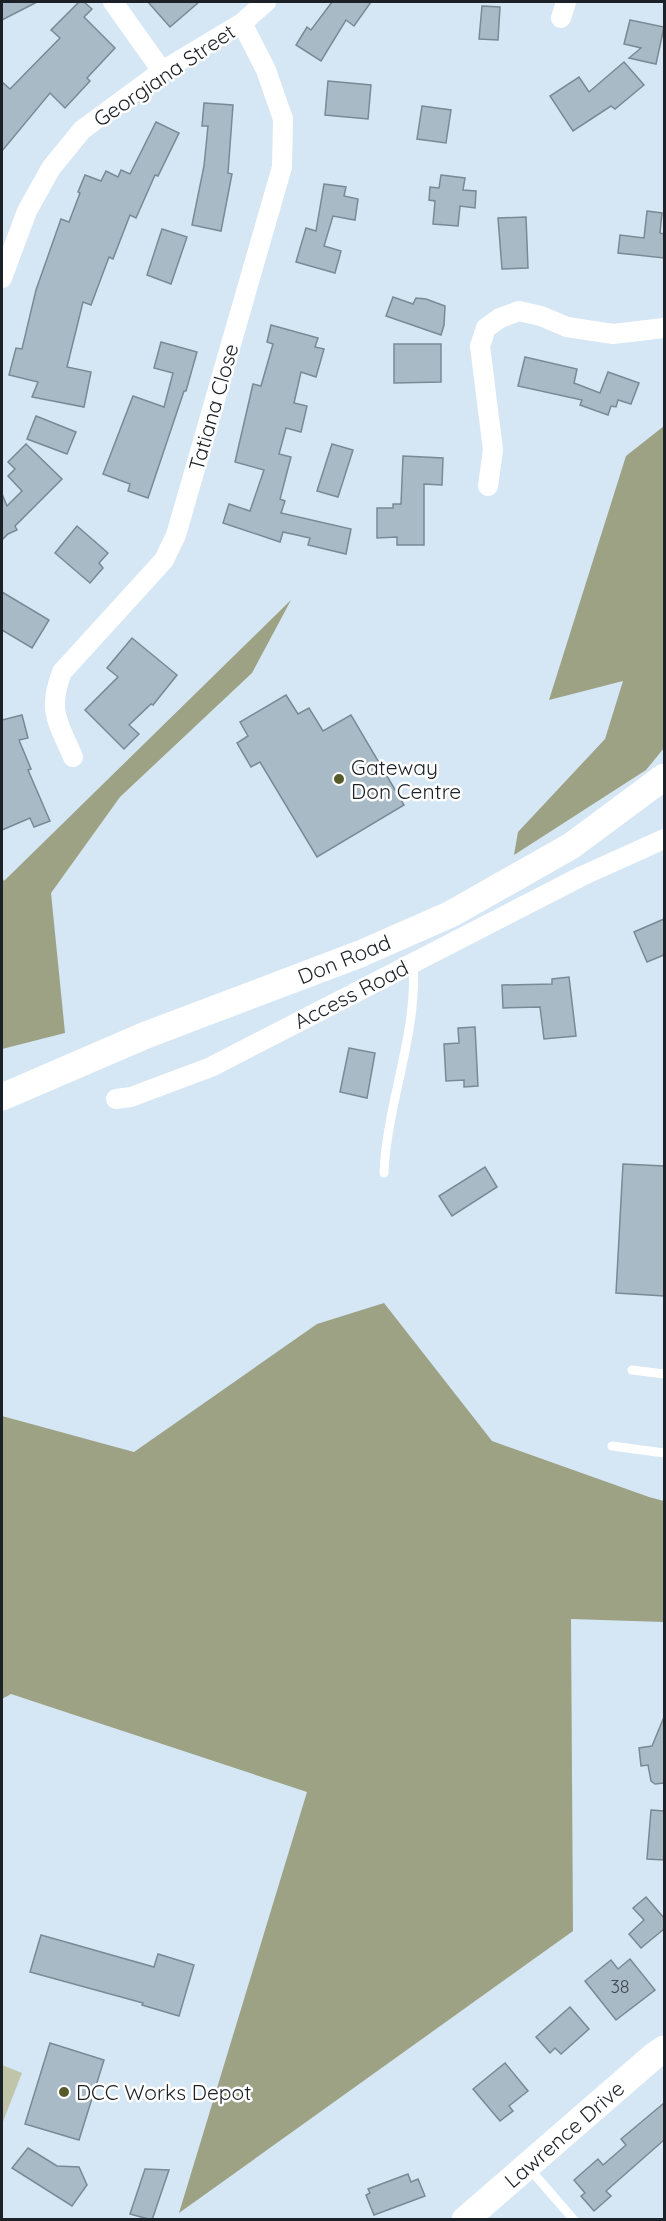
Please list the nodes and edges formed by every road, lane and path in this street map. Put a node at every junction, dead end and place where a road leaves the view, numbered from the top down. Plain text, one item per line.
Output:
1 (113, 2) edge
2 (266, 2) edge
3 (242, 23) junction
4 (162, 71) junction
5 (2, 278) edge
6 (664, 328) edge
7 (488, 486) dead end
8 (73, 757) dead end
9 (664, 777) edge
10 (664, 839) edge
11 (571, 846) junction
12 (582, 876) junction
13 (413, 963) junction
14 (2, 1097) edge
15 (116, 1099) dead end
16 (384, 1173) dead end
17 (632, 1370) dead end
18 (664, 1374) edge
19 (612, 1446) dead end
20 (664, 1453) edge
21 (664, 2049) edge
22 (527, 2166) junction
23 (465, 2220) edge
24 (574, 2220) edge

1 - 4 street
2 - 3 street, Georgiana Street
3 - 4 street, Georgiana Street
3 - 8 street, Tatiana Close
4 - 5 street, Georgiana Street
6 - 7 street
9 - 11 main road, Don Road
10 - 12 street, Access Road
11 - 12 street
11 - 14 main road, Don Road
12 - 13 street, Access Road
13 - 15 street, Access Road
13 - 16 lane
17 - 18 lane
19 - 20 lane
21 - 22 main road, Lawrence Drive
22 - 23 main road, Lawrence Drive
22 - 24 lane

